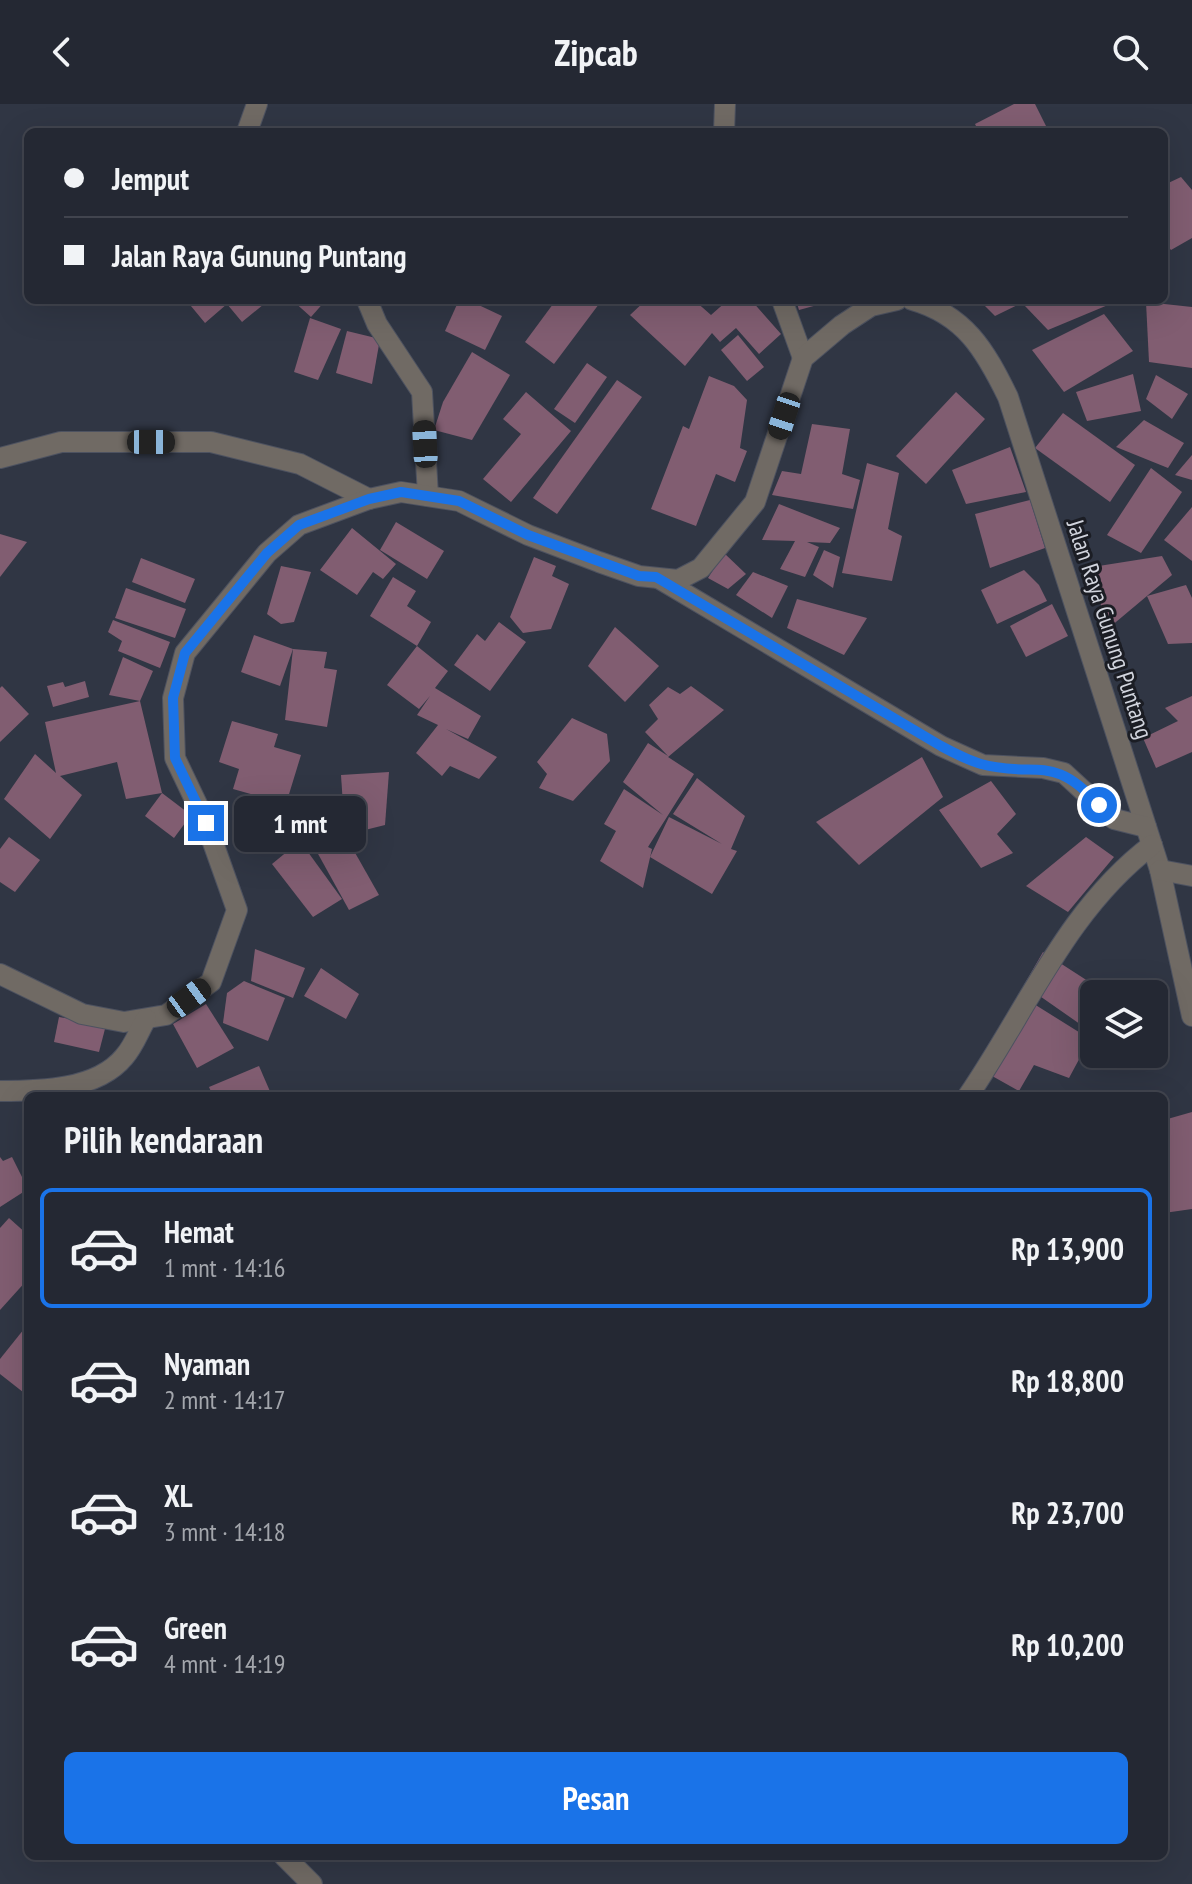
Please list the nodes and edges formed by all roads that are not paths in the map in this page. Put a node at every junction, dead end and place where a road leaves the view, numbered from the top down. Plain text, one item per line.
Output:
1 (257, 104) edge
2 (725, 104) edge
3 (248, 128) edge
4 (724, 128) edge
5 (369, 304) edge
6 (783, 304) edge
7 (880, 304) edge
8 (927, 304) edge
9 (803, 358) junction
10 (0, 458) edge
11 (428, 496) junction
12 (369, 499) junction
13 (656, 577) junction
14 (1149, 836) junction
15 (1160, 870) junction
16 (1192, 876) edge
17 (0, 974) edge
18 (1192, 1016) edge
19 (146, 1019) junction
20 (0, 1091) edge
21 (971, 1092) edge
22 (288, 1860) edge
23 (312, 1884) edge

1 - 3 street
2 - 4 street
5 - 11 street
6 - 9 street
7 - 9 street
8 - 14 street, Jalan Raya Gunung Puntang
9 - 13 street
10 - 12 street
11 - 12 street
11 - 13 street
12 - 19 street
13 - 14 street
14 - 15 street, Jalan Raya Gunung Puntang
14 - 21 street
15 - 16 street
15 - 18 street, Jalan Raya Gunung Puntang
17 - 19 street
19 - 20 street
22 - 23 street

